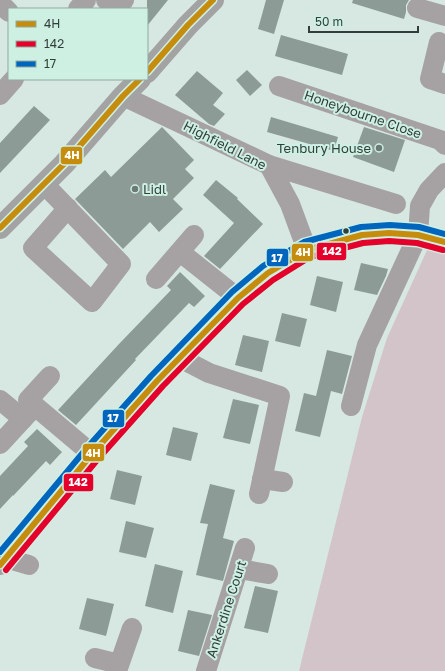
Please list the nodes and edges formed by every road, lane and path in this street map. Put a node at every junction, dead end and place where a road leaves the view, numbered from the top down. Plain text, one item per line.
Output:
1 (86, 0) edge
2 (106, 0) edge
3 (124, 0) edge
4 (213, 0) edge
5 (0, 3) edge
6 (79, 8) edge
7 (417, 8) dead end
8 (8, 11) edge
9 (445, 16) edge
10 (439, 42) dead end
11 (148, 71) edge
12 (13, 80) edge
13 (139, 80) edge
14 (445, 84) edge
15 (279, 86) dead end
16 (0, 95) edge
17 (123, 96) junction
18 (445, 145) edge
19 (269, 164) junction
20 (445, 174) edge
21 (45, 185) junction
22 (396, 204) dead end
23 (68, 208) junction
24 (3, 221) edge
25 (194, 235) dead end
26 (418, 235) junction
27 (445, 242) edge
28 (307, 250) junction
29 (180, 252) junction
30 (156, 279) dead end
31 (238, 298) junction
32 (180, 358) junction
33 (50, 376) dead end
34 (0, 400) edge
35 (351, 406) dead end
36 (29, 412) junction
37 (0, 444) edge
38 (92, 454) junction
39 (283, 482) dead end
40 (245, 548) dead end
41 (3, 561) edge
42 (29, 565) dead end
43 (239, 569) junction
44 (268, 574) dead end
45 (132, 628) dead end
46 (95, 658) dead end
47 (118, 668) edge
48 (206, 671) edge

1 - 6 street
2 - 3 street
4 - 11 main road
5 - 8 street
7 - 9 street
10 - 14 street
12 - 16 street
13 - 17 main road
15 - 18 street, Honeybourne Close
17 - 19 street, Highfield Lane
17 - 21 main road
19 - 22 street
19 - 28 street, Highfield Lane
20 - 26 street
21 - 23 street
21 - 24 main road
23 - 23 street
25 - 29 street
26 - 27 street
26 - 28 street
26 - 35 street
28 - 31 street
29 - 30 street
29 - 31 street
31 - 32 street
32 - 38 street
32 - 39 street
33 - 36 street
34 - 36 street
36 - 37 street
36 - 38 street
38 - 41 street
40 - 43 street, Ankerdine Court
41 - 42 street
43 - 44 street
43 - 48 street, Ankerdine Court
45 - 47 street
46 - 47 street

